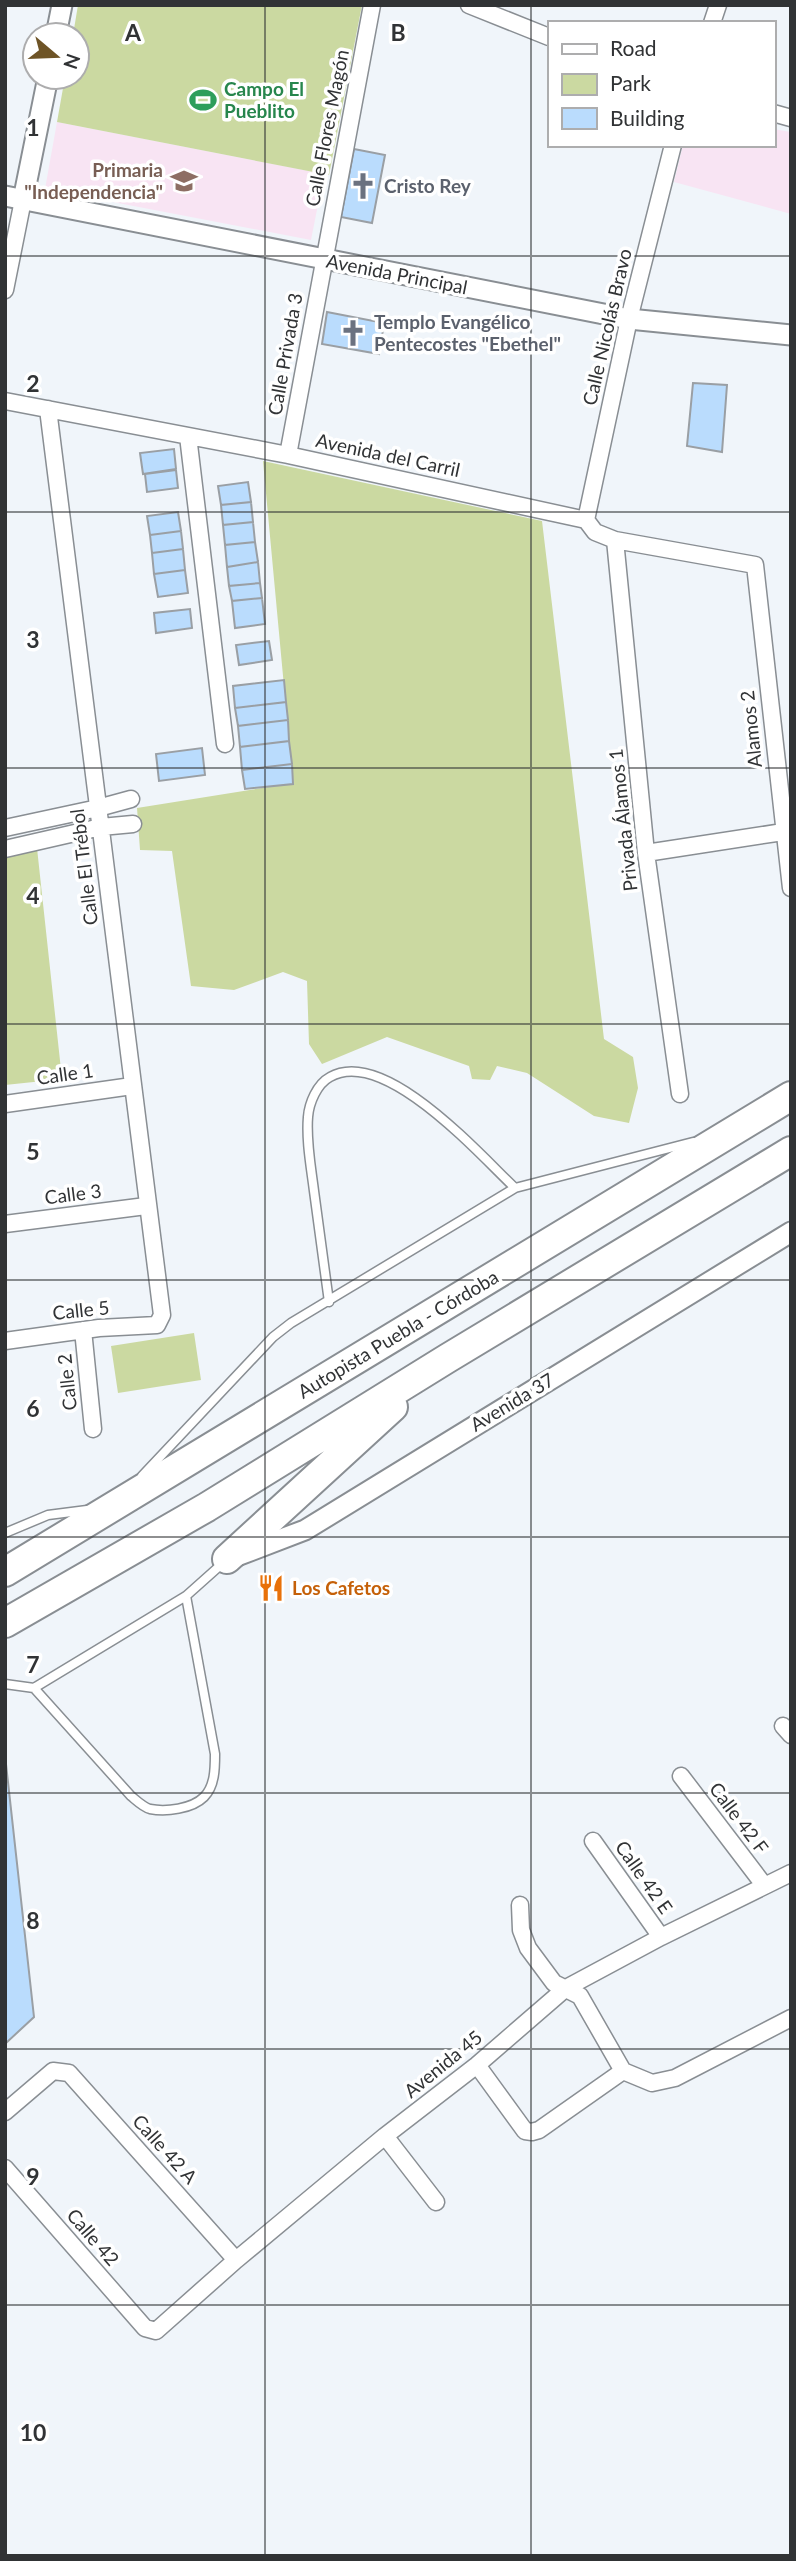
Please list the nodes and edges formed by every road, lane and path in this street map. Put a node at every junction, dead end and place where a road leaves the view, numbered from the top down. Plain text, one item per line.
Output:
1 (372, 5) edge
2 (480, 7) edge
3 (548, 37) edge
4 (44, 91) edge
5 (672, 147) edge
6 (14, 198) edge
7 (323, 260) junction
8 (5, 290) edge
9 (629, 319) junction
10 (791, 335) edge
11 (5, 401) edge
12 (48, 409) junction
13 (188, 436) junction
14 (288, 455) junction
15 (586, 520) junction
16 (615, 540) junction
17 (755, 565) joint
18 (225, 744) dead end
19 (131, 799) dead end
20 (98, 808) junction
21 (133, 824) dead end
22 (101, 827) junction
23 (5, 828) edge
24 (783, 832) junction
25 (5, 849) edge
26 (646, 853) junction
27 (791, 888) edge
28 (132, 1086) junction
29 (680, 1094) dead end
30 (791, 1096) edge
31 (5, 1104) edge
32 (730, 1133) junction
33 (791, 1151) edge
34 (516, 1188) junction
35 (146, 1206) junction
36 (5, 1224) edge
37 (791, 1233) edge
38 (329, 1302) junction
39 (160, 1320) joint
40 (83, 1330) junction
41 (5, 1341) edge
42 (447, 1358) junction
43 (93, 1429) dead end
44 (112, 1507) junction
45 (5, 1533) edge
46 (227, 1559) junction
47 (5, 1572) edge
48 (186, 1596) junction
49 (5, 1623) edge
50 (5, 1684) edge
51 (34, 1688) junction
52 (681, 1776) dead end
53 (593, 1841) dead end
54 (791, 1873) edge
55 (764, 1885) junction
56 (520, 1905) dead end
57 (661, 1937) junction
58 (566, 1988) junction
59 (791, 2018) edge
60 (477, 2065) junction
61 (623, 2071) junction
62 (5, 2112) edge
63 (385, 2136) junction
64 (5, 2168) edge
65 (436, 2202) dead end
66 (236, 2260) junction
67 (151, 2332) joint

1 - 7 street, Calle Flores Magón
2 - 3 street
4 - 6 street
5 - 9 street, Calle Nicolás Bravo
6 - 7 street, Avenida Principal
6 - 8 street
7 - 9 street, Avenida Principal
7 - 14 street, Calle Privada 3
9 - 10 street, Avenida Principal
9 - 15 street, Calle Nicolás Bravo
11 - 12 street, Avenida del Carril
12 - 13 street, Avenida del Carril
12 - 20 street, Calle El Trébol
13 - 14 street, Avenida del Carril
13 - 18 street
14 - 15 street, Avenida del Carril
15 - 16 street, Avenida del Carril
16 - 17 street, Avenida del Carril
16 - 26 street, Privada Álamos 1
17 - 24 street, Alamos 2
19 - 20 street
20 - 22 street, Calle El Trébol
20 - 23 street
21 - 22 street
22 - 25 street
22 - 28 street, Calle El Trébol
24 - 26 street
24 - 27 street, Alamos 2
26 - 29 street, Privada Álamos 1
28 - 31 street, Calle 1
28 - 35 street, Calle El Trébol
30 - 32 highway, Autopista Puebla - Córdoba
32 - 34 lane
32 - 44 highway, Autopista Puebla - Córdoba
33 - 42 highway
34 - 38 lane
34 - 38 lane
35 - 36 street, Calle 3
35 - 39 street, Calle El Trébol
37 - 46 street, Avenida 37
38 - 44 lane
39 - 40 street, Calle 5
40 - 41 street, Calle 5
40 - 43 street, Calle 2
42 - 46 highway
42 - 49 highway
44 - 45 lane
44 - 47 highway, Autopista Puebla - Córdoba
46 - 48 lane
48 - 51 lane
48 - 51 lane
50 - 51 lane
52 - 55 street, Calle 42 F
53 - 57 street, Calle 42 E
54 - 55 street, Avenida 45
55 - 57 street, Avenida 45
56 - 58 street
57 - 58 street, Avenida 45
58 - 60 street, Avenida 45
58 - 61 street
59 - 61 street
60 - 61 street
60 - 63 street, Avenida 45
62 - 66 street, Calle 42 A
63 - 65 street
63 - 66 street, Avenida 45
64 - 67 street, Calle 42
66 - 67 street, Avenida 45

